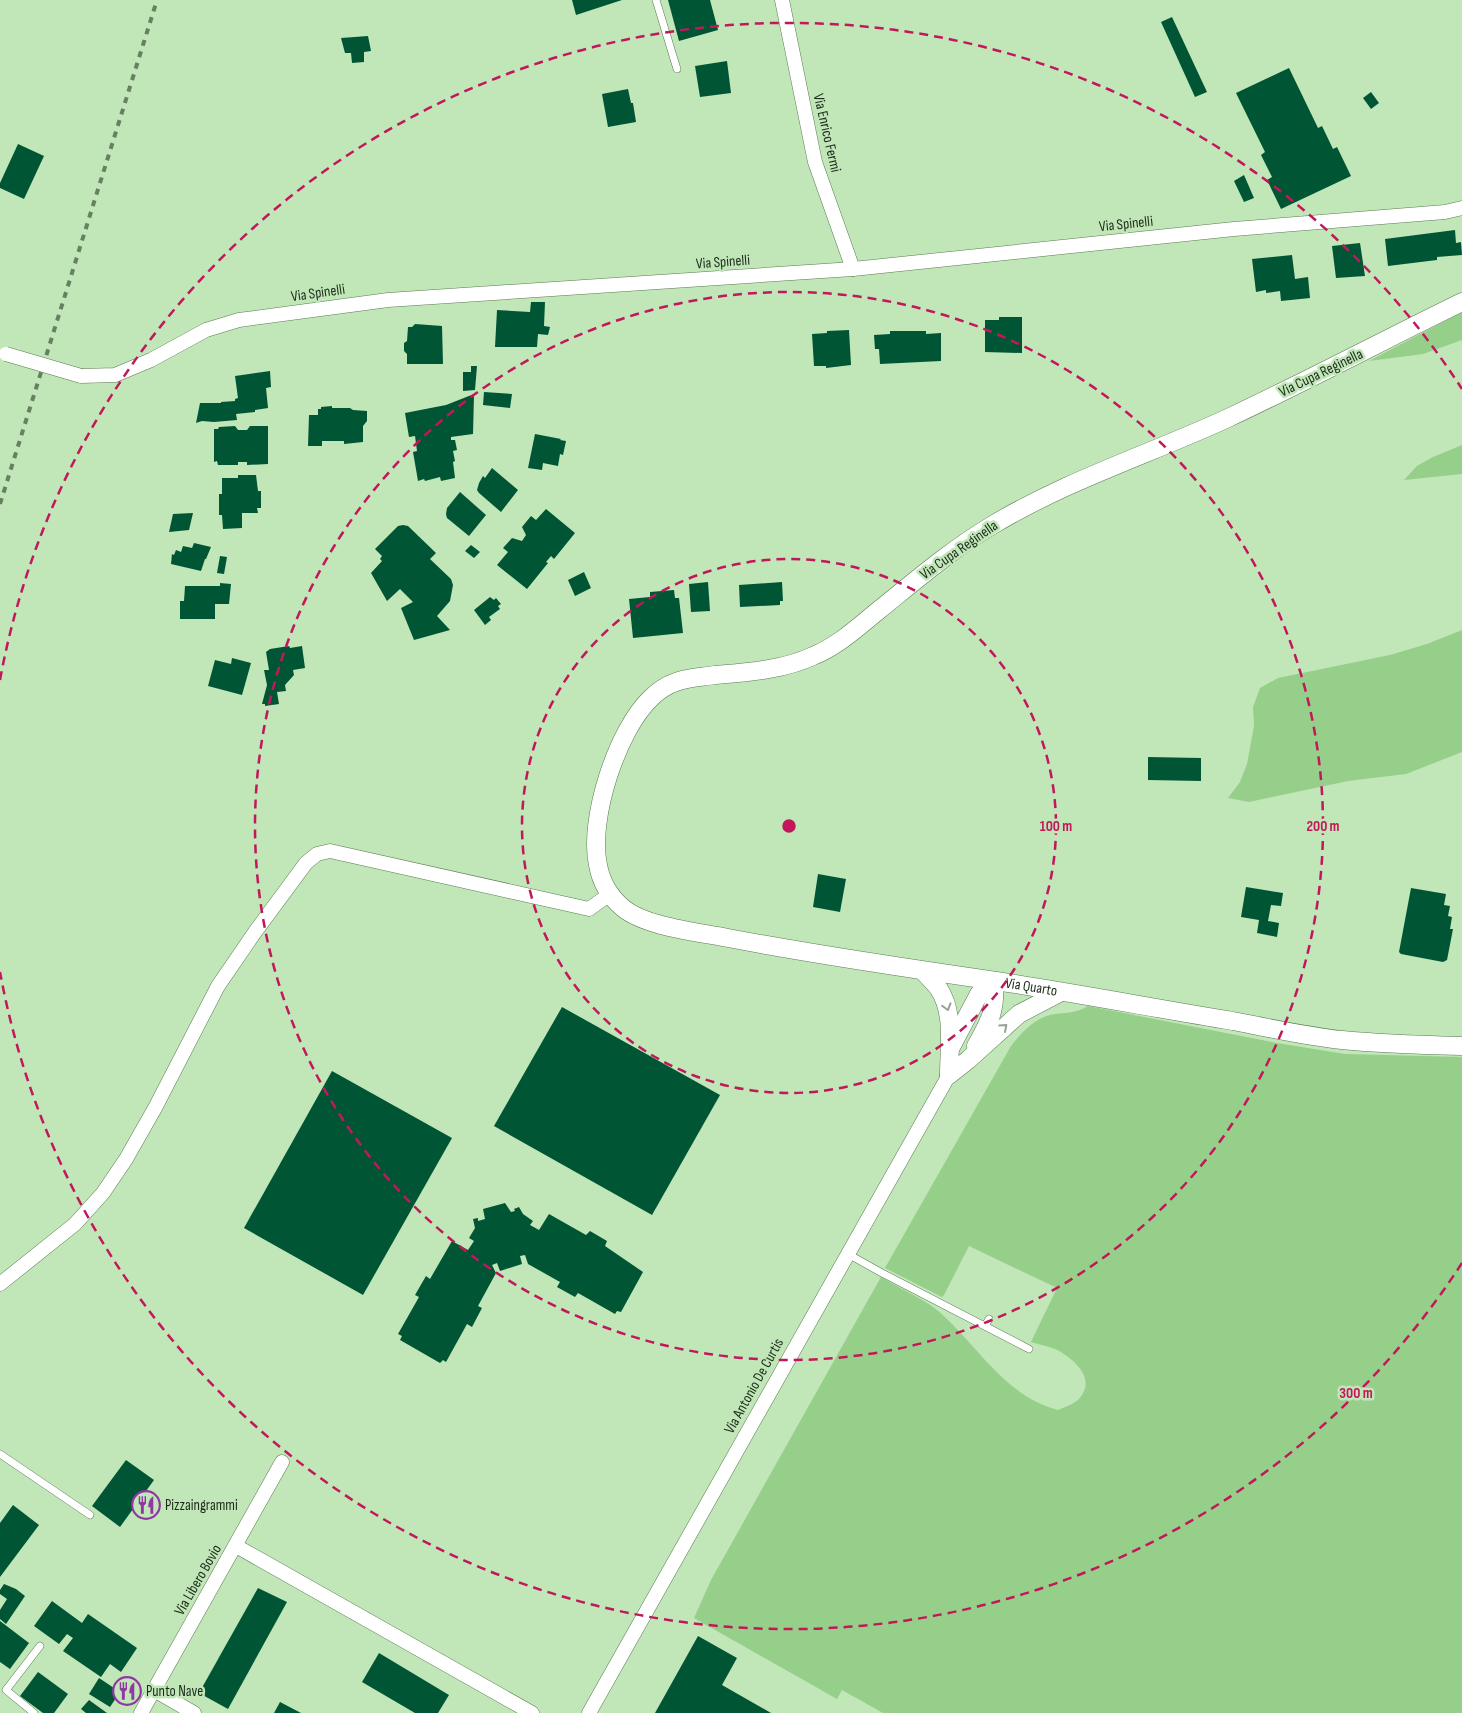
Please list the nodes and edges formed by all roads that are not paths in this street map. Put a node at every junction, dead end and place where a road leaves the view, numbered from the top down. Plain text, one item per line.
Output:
1 (656, 0) edge
2 (782, 0) edge
3 (677, 69) dead end
4 (1462, 208) edge
5 (853, 269) junction
6 (1462, 302) edge
7 (3, 354) edge
8 (610, 894) junction
9 (923, 971) junction
10 (994, 981) junction
11 (1060, 992) junction
12 (1462, 1046) edge
13 (949, 1050) junction
14 (968, 1060) junction
15 (949, 1075) junction
16 (848, 1254) junction
17 (0, 1284) edge
18 (1028, 1349) dead end
19 (0, 1454) edge
20 (282, 1462) dead end
21 (90, 1515) dead end
22 (236, 1546) junction
23 (40, 1646) dead end
24 (154, 1690) junction
25 (34, 1713) edge
26 (141, 1713) edge
27 (194, 1713) edge
28 (532, 1713) edge
29 (589, 1713) edge

1 - 3 lane
2 - 5 street, Via Enrico Fermi
4 - 5 street, Via Spinelli
5 - 7 street, Via Spinelli, bridge
6 - 8 street, Via Cupa Reginella
8 - 9 street, Via Quarto
8 - 17 street
9 - 10 street, Via Quarto
9 -> 13 street
10 - 11 street, Via Quarto
10 - 13 street
10 - 14 street
11 - 12 street, Via Quarto
14 -> 11 street
13 - 15 street
14 - 15 street
15 - 16 street, Via Antonio De Curtis
16 - 18 lane
16 - 29 street, Via Antonio De Curtis
19 - 21 lane
20 - 22 street, Via Libero Bovio
22 - 24 street, Via Libero Bovio
22 - 28 street
23 - 25 lane
24 - 26 street, Via Libero Bovio
24 - 27 street

